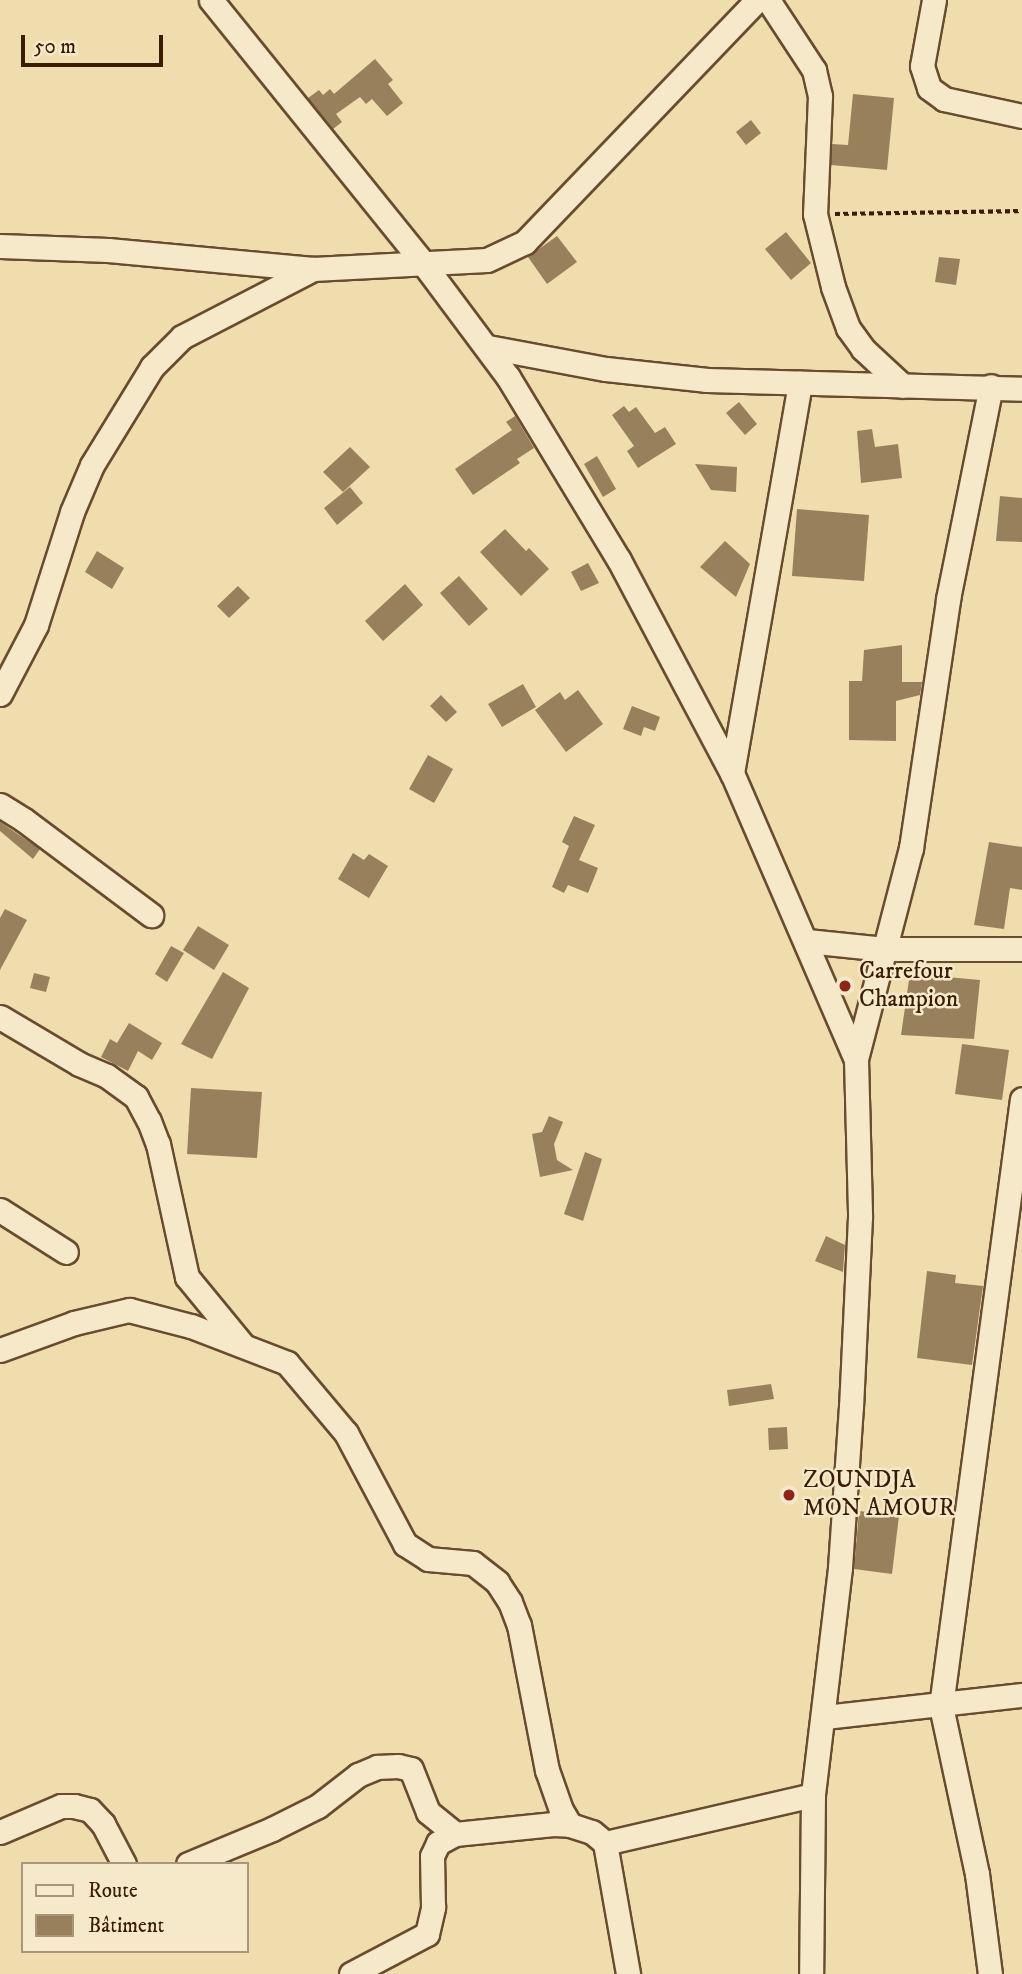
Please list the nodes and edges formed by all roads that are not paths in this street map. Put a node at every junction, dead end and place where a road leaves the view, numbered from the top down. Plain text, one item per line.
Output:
1 (211, 0) edge
2 (757, 0) edge
3 (768, 0) edge
4 (934, 0) edge
5 (1022, 116) edge
6 (0, 246) edge
7 (423, 263) junction
8 (313, 269) junction
9 (488, 347) junction
10 (800, 383) junction
11 (904, 386) junction
12 (991, 386) junction
13 (1022, 389) edge
14 (0, 694) edge
15 (732, 773) junction
16 (0, 805) edge
17 (151, 915) dead end
18 (807, 941) junction
19 (885, 949) junction
20 (1022, 949) edge
21 (0, 1017) edge
22 (856, 1059) junction
23 (1022, 1099) edge
24 (1019, 1151) edge
25 (0, 1210) edge
26 (66, 1252) dead end
27 (242, 1344) junction
28 (0, 1350) edge
29 (1022, 1695) edge
30 (941, 1706) junction
31 (825, 1717) junction
32 (813, 1795) junction
33 (570, 1825) junction
34 (0, 1832) edge
35 (455, 1834) junction
36 (605, 1843) junction
37 (123, 1862) edge
38 (193, 1862) edge
39 (351, 1974) edge
40 (628, 1974) edge
41 (811, 1974) edge
42 (990, 1974) edge

1 - 7 street
2 - 7 street
3 - 11 street
4 - 5 street
6 - 8 street
7 - 8 street
7 - 9 street
8 - 14 street
9 - 10 street
9 - 15 street
10 - 11 street
10 - 15 street
11 - 12 street
12 - 13 street
12 - 19 street
15 - 18 street
16 - 17 street
18 - 19 street
18 - 22 street
19 - 20 street
19 - 22 street
21 - 27 street
22 - 31 street
23 - 24 street
24 - 30 street
25 - 26 street
27 - 28 street
27 - 33 street
29 - 30 street
30 - 31 street
30 - 42 street
31 - 32 street
32 - 36 street
32 - 41 street
33 - 35 street
33 - 36 street
34 - 37 street
35 - 38 street
35 - 39 street
36 - 40 street

